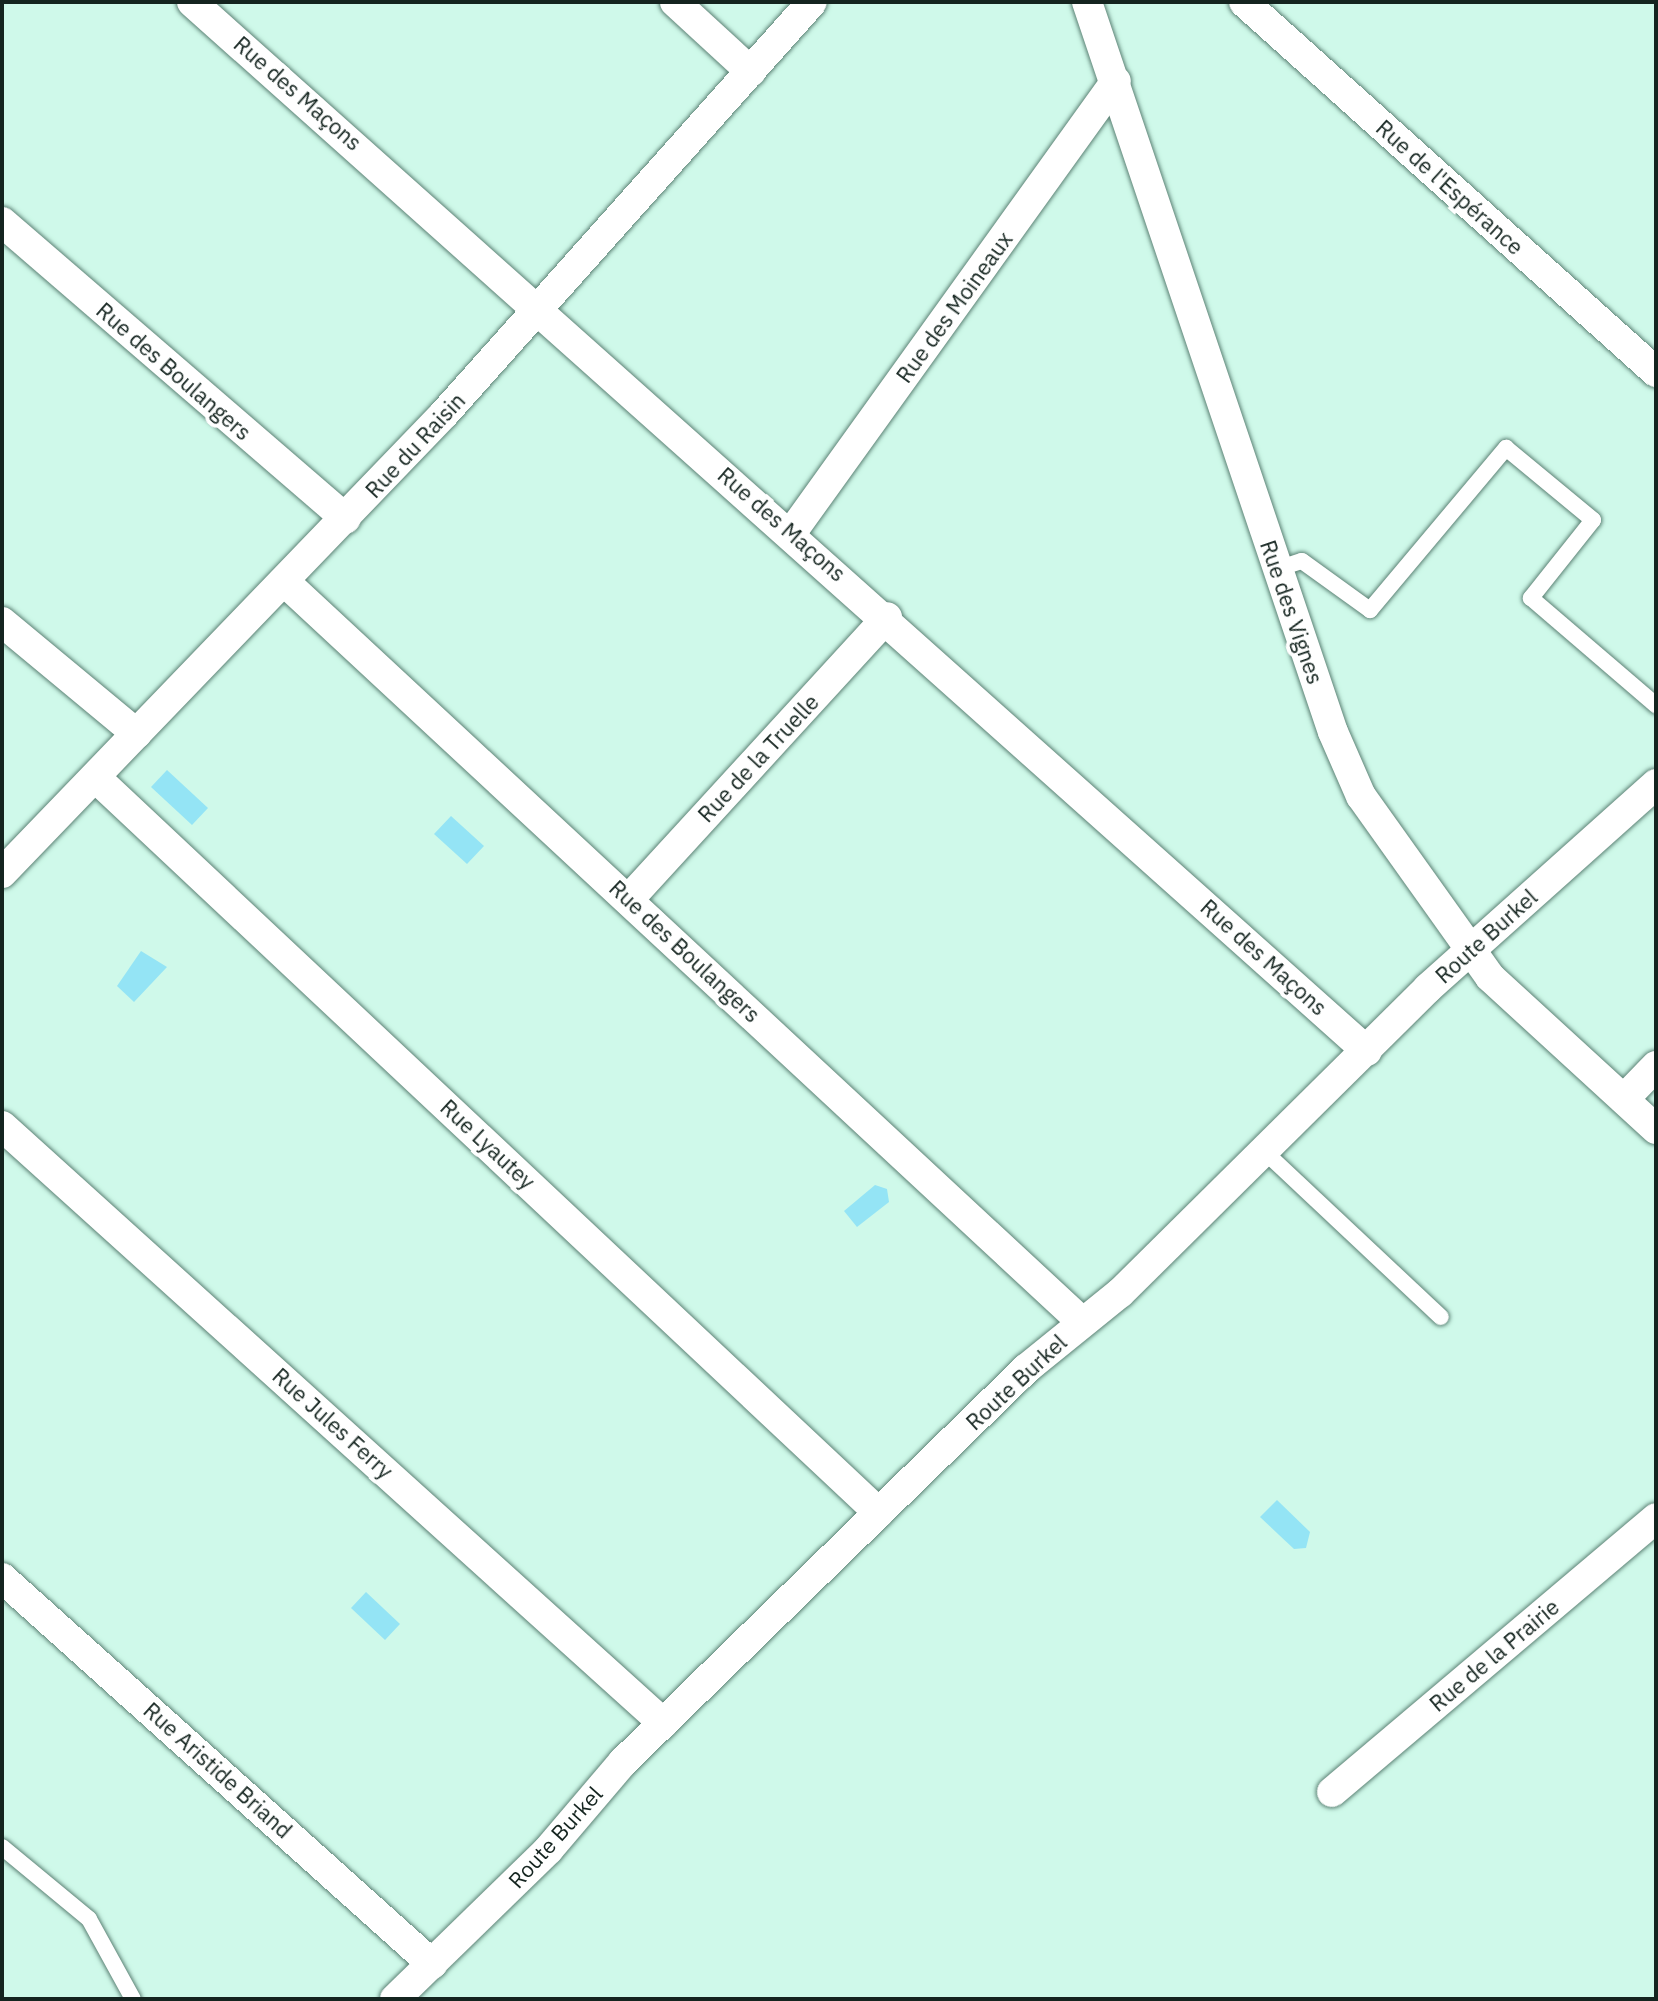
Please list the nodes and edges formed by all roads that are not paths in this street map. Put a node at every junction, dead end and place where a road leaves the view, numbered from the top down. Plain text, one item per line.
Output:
1 (192, 2) edge
2 (675, 2) edge
3 (812, 2) edge
4 (1087, 2) edge
5 (1244, 2) edge
6 (751, 72) junction
7 (1116, 81) junction
8 (2, 222) edge
9 (539, 309) junction
10 (1656, 372) edge
11 (346, 519) junction
12 (792, 532) junction
13 (1277, 569) junction
14 (285, 582) junction
15 (887, 617) junction
16 (2, 622) edge
17 (1656, 705) edge
18 (137, 734) junction
19 (95, 777) junction
20 (1656, 784) edge
21 (2, 873) edge
22 (629, 899) junction
23 (1472, 948) junction
24 (1367, 1051) junction
25 (1656, 1066) edge
26 (1624, 1099) junction
27 (2, 1126) edge
28 (1656, 1129) edge
29 (1265, 1152) junction
30 (1441, 1317) dead end
31 (1082, 1322) junction
32 (879, 1513) junction
33 (1656, 1518) edge
34 (2, 1578) edge
35 (663, 1723) junction
36 (1332, 1792) dead end
37 (2, 1847) edge
38 (432, 1964) junction
39 (133, 1999) edge
40 (395, 1999) edge

1 - 9 street, Rue des Maçons
2 - 6 street
3 - 6 street, Rue du Raisin
4 - 7 street, Rue des Vignes
5 - 10 street, Rue de l'Espérance
6 - 9 street, Rue du Raisin
7 - 12 street, Rue des Moineaux
7 - 13 street, Rue des Vignes
8 - 11 street, Rue des Boulangers
9 - 11 street, Rue du Raisin
9 - 12 street, Rue des Maçons
11 - 14 street, Rue du Raisin
12 - 15 street, Rue des Maçons
13 - 17 lane
13 - 23 street, Rue des Vignes
14 - 18 street, Rue du Raisin
14 - 22 street, Rue des Boulangers
15 - 22 street, Rue de la Truelle
15 - 24 street, Rue des Maçons
16 - 18 street
18 - 19 street, Rue du Raisin
19 - 21 street, Rue du Raisin
19 - 32 street, Rue Lyautey
20 - 23 street, Route Burkel
22 - 31 street, Rue des Boulangers
23 - 24 street, Route Burkel
23 - 26 street, Rue des Vignes
24 - 29 street, Route Burkel
25 - 26 street
26 - 28 street, Rue des Vignes
27 - 35 street, Rue Jules Ferry
29 - 30 lane
29 - 31 street, Route Burkel
31 - 32 street, Route Burkel
32 - 35 street, Route Burkel
33 - 36 street, Rue de la Prairie
34 - 38 street, Rue Aristide Briand
35 - 38 street, Route Burkel
37 - 39 lane
38 - 40 street, Route Burkel

